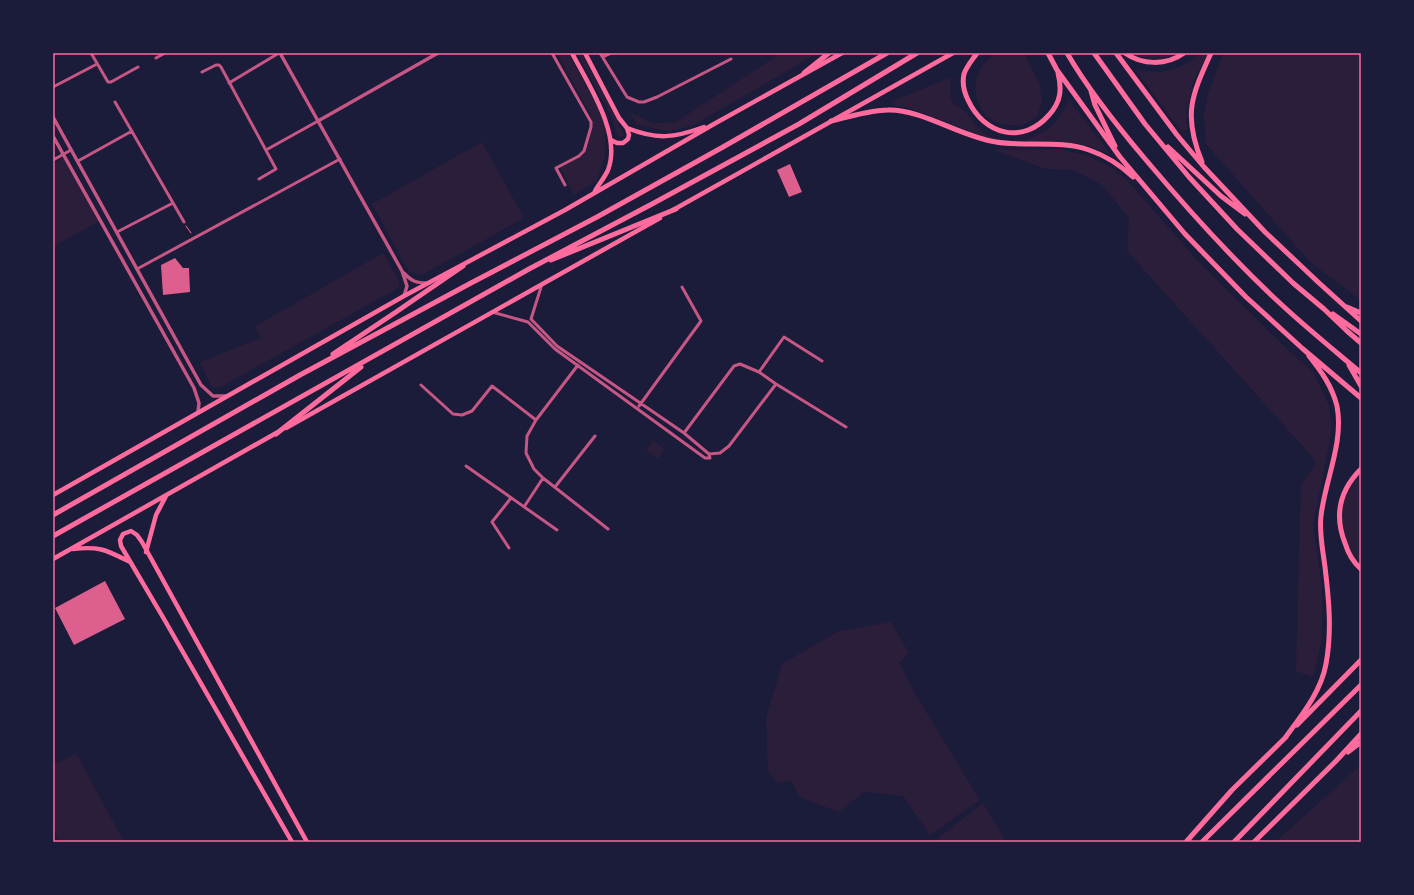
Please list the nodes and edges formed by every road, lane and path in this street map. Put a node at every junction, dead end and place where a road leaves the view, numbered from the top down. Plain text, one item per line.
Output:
1 (91, 53) edge
2 (165, 53) edge
3 (280, 53) edge
4 (438, 53) edge
5 (552, 53) edge
6 (572, 53) edge
7 (585, 53) edge
8 (600, 53) edge
9 (611, 53) edge
10 (829, 53) edge
11 (842, 53) edge
12 (888, 53) edge
13 (917, 53) edge
14 (953, 53) edge
15 (978, 53) edge
16 (1048, 53) edge
17 (1067, 53) edge
18 (1094, 53) edge
19 (1116, 53) edge
20 (1125, 53) edge
21 (1184, 53) edge
22 (1211, 53) edge
23 (603, 57) junction
24 (156, 58) dead end
25 (731, 59) dead end
26 (97, 64) junction
27 (138, 67) dead end
28 (1057, 70) junction
29 (202, 72) dead end
30 (804, 74) junction
31 (229, 83) junction
32 (53, 87) edge
33 (1091, 88) junction
34 (115, 102) dead end
35 (53, 117) edge
36 (318, 121) junction
37 (831, 121) junction
38 (714, 124) junction
39 (626, 128) junction
40 (132, 131) junction
41 (53, 136) edge
42 (1156, 136) junction
43 (611, 140) junction
44 (71, 150) junction
45 (266, 150) junction
46 (63, 154) junction
47 (1120, 157) junction
48 (340, 159) junction
49 (53, 160) edge
50 (78, 161) junction
51 (1204, 167) junction
52 (259, 179) dead end
53 (565, 185) dead end
54 (1148, 191) junction
55 (594, 192) junction
56 (173, 203) junction
57 (676, 209) junction
58 (184, 222) joint
59 (1257, 223) junction
60 (117, 232) junction
61 (194, 239) junction
62 (463, 266) junction
63 (138, 269) junction
64 (529, 269) junction
65 (402, 271) junction
66 (428, 283) junction
67 (542, 284) junction
68 (682, 287) dead end
69 (404, 296) junction
70 (153, 297) junction
71 (145, 302) junction
72 (1341, 304) junction
73 (1324, 309) junction
74 (492, 312) junction
75 (1361, 313) edge
76 (1361, 321) edge
77 (1361, 334) edge
78 (1361, 343) edge
79 (1303, 349) junction
80 (374, 357) junction
81 (822, 361) dead end
82 (580, 362) junction
83 (1348, 362) junction
84 (577, 365) junction
85 (759, 372) junction
86 (1361, 373) edge
87 (300, 375) junction
88 (776, 384) junction
89 (201, 385) junction
90 (421, 385) dead end
91 (1361, 386) edge
92 (194, 388) junction
93 (229, 396) junction
94 (1361, 398) edge
95 (640, 404) junction
96 (637, 409) junction
97 (198, 412) junction
98 (536, 420) junction
99 (846, 427) dead end
100 (276, 434) junction
101 (684, 434) junction
102 (595, 436) dead end
103 (709, 454) junction
104 (466, 466) dead end
105 (1361, 469) edge
106 (543, 478) junction
107 (555, 487) junction
108 (53, 495) edge
109 (166, 496) junction
110 (511, 498) junction
111 (79, 500) junction
112 (524, 507) junction
113 (53, 512) edge
114 (53, 515) edge
115 (608, 529) dead end
116 (557, 530) dead end
117 (53, 536) edge
118 (508, 548) dead end
119 (70, 550) junction
120 (146, 552) junction
121 (53, 559) edge
122 (130, 562) junction
123 (1361, 569) edge
124 (1361, 660) edge
125 (1361, 685) edge
126 (1361, 711) edge
127 (1361, 734) edge
128 (1285, 738) junction
129 (1361, 742) edge
130 (1336, 761) junction
131 (292, 842) edge
132 (307, 842) edge
133 (1186, 842) edge
134 (1202, 842) edge
135 (1234, 842) edge
136 (1254, 842) edge

1 - 26 street
2 - 24 street
3 - 31 street
3 - 36 street
4 - 36 street
5 - 53 street
6 - 43 main road
7 - 39 main road
8 - 23 street
9 - 23 street
10 - 30 highway
11 - 30 main road
12 - 87 highway
13 - 64 highway
14 - 37 main road
15 - 28 highway
16 - 28 highway
17 - 33 highway
18 - 42 highway
19 - 51 highway
20 - 21 highway
22 - 51 highway
23 - 25 street
26 - 27 street
26 - 32 street
28 - 47 highway
29 - 31 street
30 - 38 main road
31 - 45 street
33 - 47 highway
33 - 83 highway
34 - 40 street
35 - 44 street
36 - 45 street
36 - 48 street
37 - 54 highway
37 - 57 main road
38 - 39 main road
38 - 55 main road
39 - 43 main road
40 - 50 street
40 - 56 street
41 - 46 street
42 - 59 highway
42 - 73 highway
43 - 55 main road
44 - 46 street
44 - 50 street
45 - 52 street
46 - 49 street
46 - 71 street
47 - 54 highway
48 - 61 street
48 - 65 street
50 - 60 street
51 - 59 highway
54 - 79 highway
55 - 62 main road
56 - 58 street
56 - 60 street
57 - 64 highway
57 - 67 main road
58 - 61 path
59 - 72 highway
60 - 63 street
61 - 63 street
62 - 66 main road
62 - 87 highway
63 - 70 street
64 - 80 highway
65 - 66 street
65 - 69 street
66 - 69 main road
67 - 74 main road
67 - 82 street
68 - 95 street
69 - 93 main road
70 - 71 street
70 - 89 street
71 - 92 street
72 - 75 highway
72 - 76 highway
73 - 77 highway
73 - 78 highway
74 - 84 street
74 - 100 main road
79 - 94 highway
79 - 128 highway
80 - 100 highway
80 - 117 highway
81 - 85 street
82 - 84 street
82 - 95 street
83 - 86 highway
83 - 91 highway
84 - 96 street
84 - 98 street
85 - 88 street
85 - 101 street
87 - 111 highway
88 - 99 street
88 - 103 street
89 - 92 street
89 - 93 street
90 - 98 street
92 - 97 street
93 - 97 main road
95 - 96 street
95 - 101 street
96 - 103 street
97 - 108 main road
98 - 106 street
100 - 109 main road
101 - 103 street
102 - 107 street
104 - 110 street
105 - 123 highway
106 - 107 street
106 - 112 street
107 - 115 street
109 - 119 main road
109 - 120 main road
110 - 112 street
110 - 118 street
111 - 113 highway
111 - 114 highway
112 - 116 street
119 - 121 main road
119 - 122 main road
120 - 122 main road
120 - 132 main road
122 - 131 main road
124 - 128 highway
125 - 134 highway
126 - 135 highway
127 - 130 highway
128 - 133 highway
129 - 130 highway
130 - 136 highway

